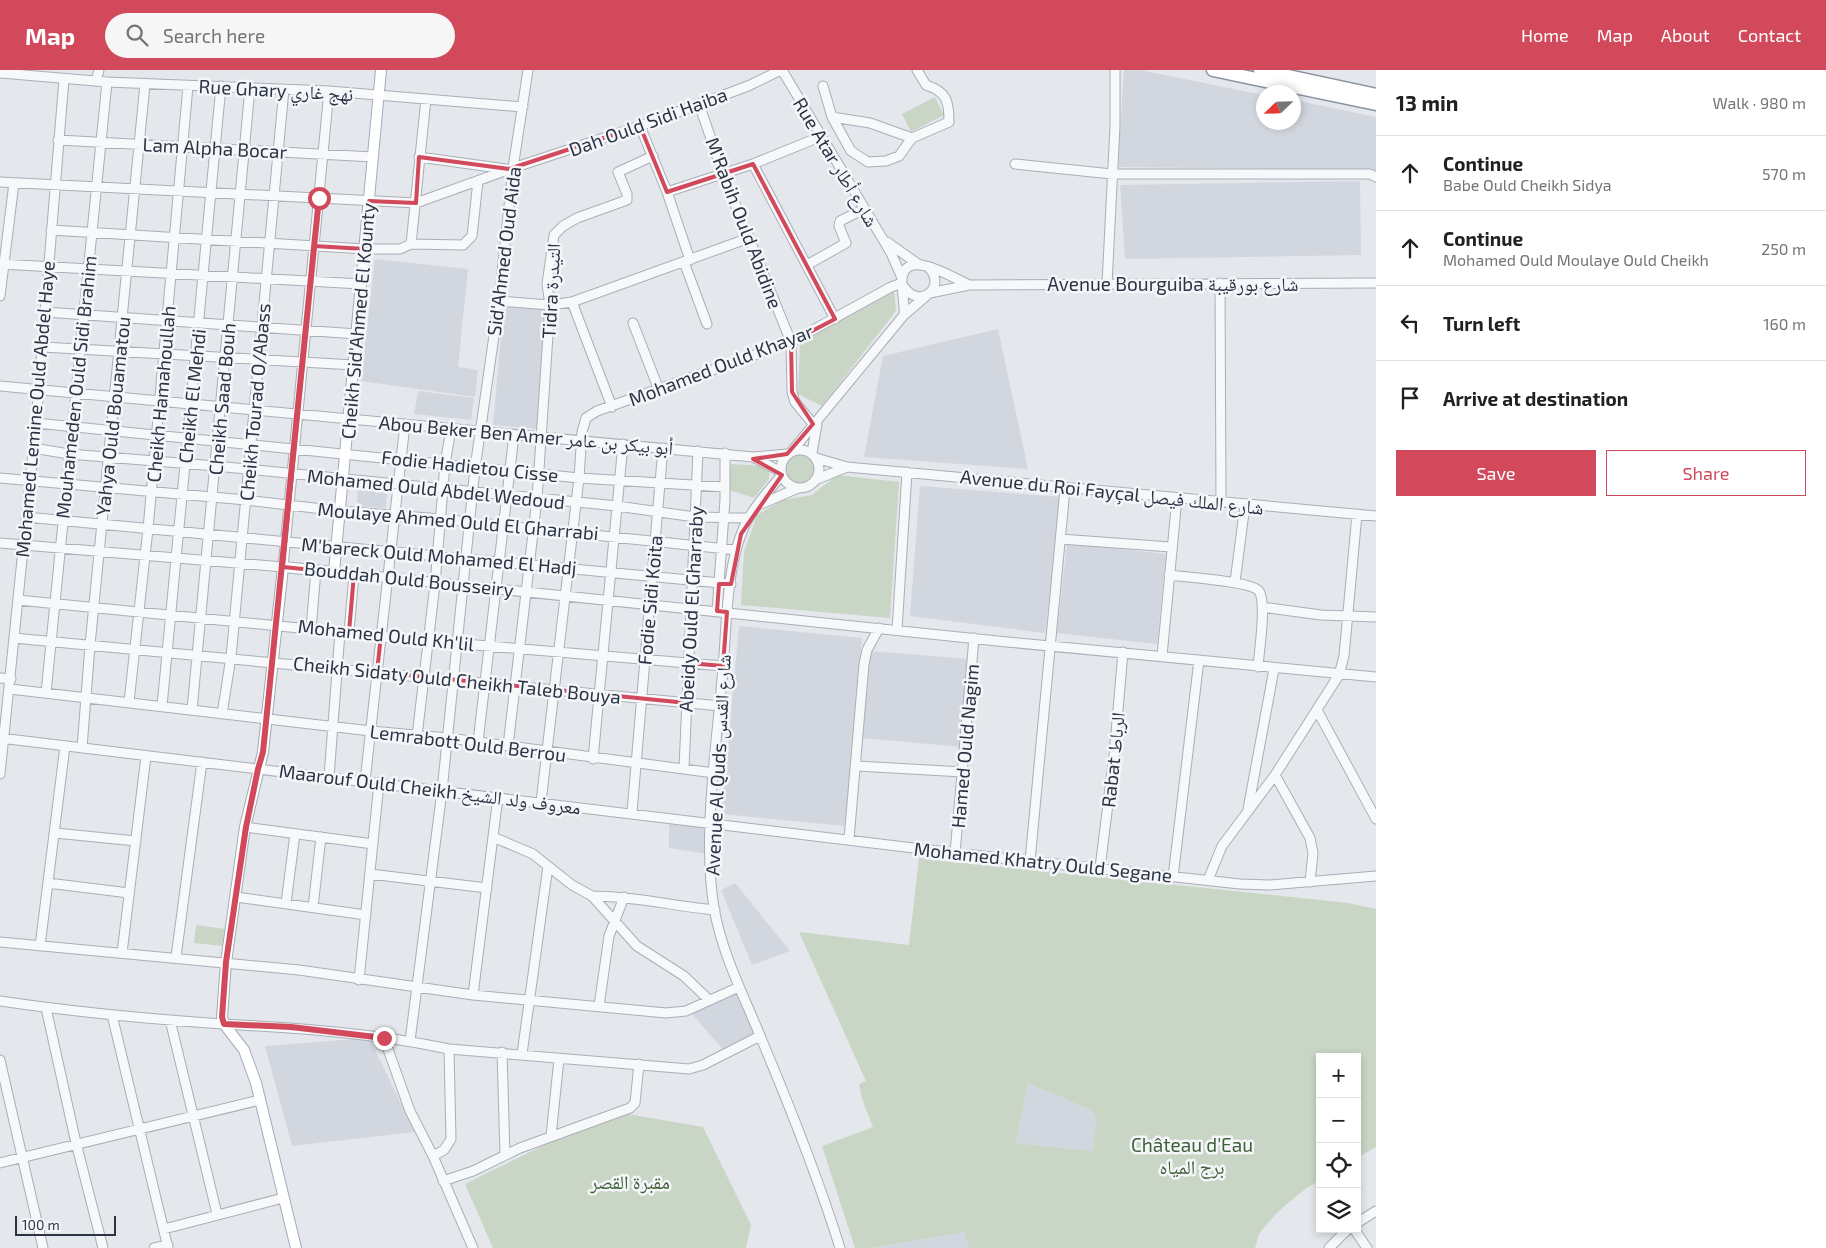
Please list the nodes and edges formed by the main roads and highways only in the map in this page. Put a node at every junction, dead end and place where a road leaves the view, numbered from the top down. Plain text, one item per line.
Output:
1 (381, 70) edge
2 (1213, 70) edge
3 (1260, 70) edge
4 (1376, 94) edge
5 (1376, 104) edge
6 (334, 572) joint
7 (295, 1248) edge

1 - 6 main road, Cheikh Sid'Ahmed El Kounty
2 - 5 highway
3 - 4 highway
6 - 7 main road, Bouddah Ould Bousseiry

